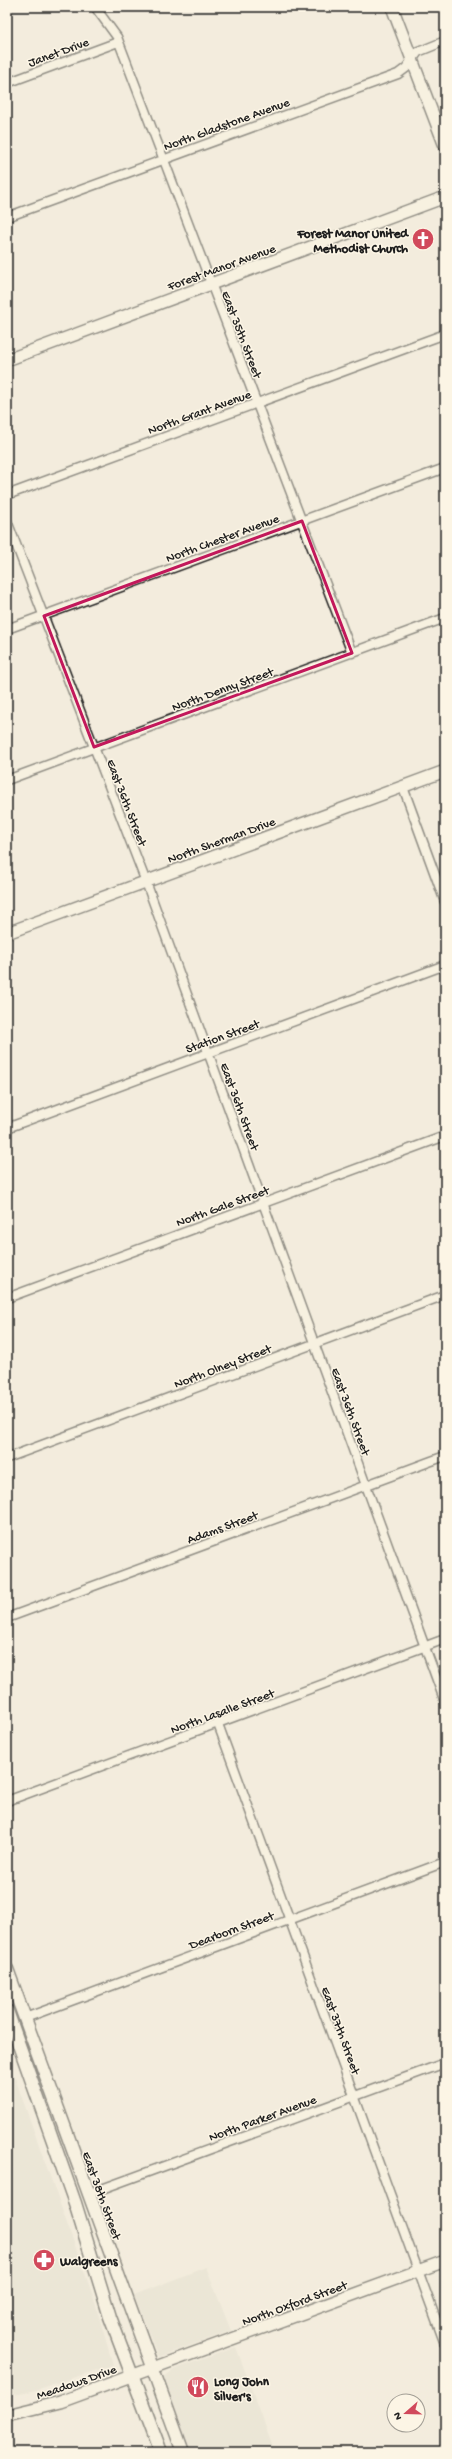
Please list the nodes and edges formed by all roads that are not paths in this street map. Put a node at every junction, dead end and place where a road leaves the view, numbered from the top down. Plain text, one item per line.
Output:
1 (95, 7) edge
2 (392, 7) edge
3 (445, 41) edge
4 (118, 42) junction
5 (412, 61) junction
6 (7, 83) edge
7 (445, 146) edge
8 (164, 159) junction
9 (445, 197) edge
10 (7, 217) edge
11 (211, 285) junction
12 (445, 334) edge
13 (7, 360) edge
14 (257, 403) junction
15 (445, 468) edge
16 (7, 495) edge
17 (7, 521) edge
18 (302, 521) junction
19 (44, 616) junction
20 (445, 618) edge
21 (7, 629) edge
22 (352, 653) junction
23 (94, 747) junction
24 (445, 771) edge
25 (7, 780) edge
26 (403, 787) junction
27 (146, 882) junction
28 (445, 902) edge
29 (7, 933) edge
30 (445, 965) edge
31 (208, 1053) junction
32 (7, 1128) edge
33 (445, 1136) edge
34 (263, 1203) junction
35 (445, 1295) edge
36 (7, 1298) edge
37 (314, 1344) junction
38 (445, 1456) edge
39 (7, 1458) edge
40 (367, 1485) junction
41 (7, 1618) edge
42 (445, 1639) edge
43 (425, 1647) junction
44 (445, 1702) edge
45 (218, 1724) junction
46 (7, 1802) edge
47 (445, 1862) edge
48 (289, 1920) junction
49 (7, 1969) edge
50 (7, 2011) edge
51 (25, 2018) junction
52 (9, 2024) edge
53 (445, 2063) edge
54 (353, 2097) junction
55 (88, 2194) junction
56 (445, 2262) edge
57 (418, 2272) junction
58 (445, 2344) edge
59 (152, 2369) junction
60 (132, 2376) junction
61 (7, 2415) edge
62 (161, 2452) edge
63 (183, 2452) edge

1 - 4 street, East 35th Street
2 - 5 street
3 - 5 street, North Gladstone Avenue
4 - 6 street, Janet Drive
4 - 8 street, East 35th Street
5 - 7 street
5 - 8 street, North Gladstone Avenue
8 - 10 street, North Gladstone Avenue
8 - 11 street, East 35th Street
9 - 11 street, Forest Manor Avenue
11 - 13 street, Forest Manor Avenue
11 - 14 street, East 35th Street
12 - 14 street, North Grant Avenue
14 - 16 street, North Grant Avenue
14 - 18 street, East 35th Street
15 - 18 street, North Chester Avenue
17 - 19 street, East 36th Street
18 - 19 street, North Chester Avenue
18 - 22 street, East 35th Street
19 - 21 street, North Chester Avenue
19 - 23 street, East 36th Street
20 - 22 street, North Denny Street
22 - 23 street, North Denny Street
23 - 25 street, North Denny Street
23 - 27 street, East 36th Street
24 - 26 street, North Sherman Drive
26 - 27 street, North Sherman Drive
26 - 28 street
27 - 29 street, North Sherman Drive
27 - 31 street, East 36th Street
30 - 31 street, Station Street
31 - 32 street, Station Street
31 - 34 street, East 36th Street
33 - 34 street, North Gale Street
34 - 36 street, North Gale Street
34 - 37 street, East 36th Street
35 - 37 street, North Olney Street
37 - 39 street, North Olney Street
37 - 40 street, East 36th Street
38 - 40 street, Adams Street
40 - 41 street, Adams Street
40 - 43 street, East 36th Street
42 - 43 street, North Lasalle Street
43 - 44 street, East 36th Street
43 - 45 street, North Lasalle Street
45 - 46 street, North Lasalle Street
45 - 48 street, East 37th Street
47 - 48 street, Dearborn Street
48 - 51 street, Dearborn Street
48 - 54 street, East 37th Street
49 - 51 main road, East 38th Street
50 - 52 main road
51 - 55 main road, East 38th Street
52 - 60 main road
53 - 54 street, North Parker Avenue
54 - 55 street, North Parker Avenue
54 - 57 street, East 37th Street
55 - 59 main road, East 38th Street
56 - 57 street, North Oxford Street
57 - 58 street, East 37th Street
57 - 59 street, North Oxford Street
59 - 60 street, Meadows Drive
59 - 63 main road, East 38th Street
60 - 61 street, Meadows Drive
60 - 62 main road

